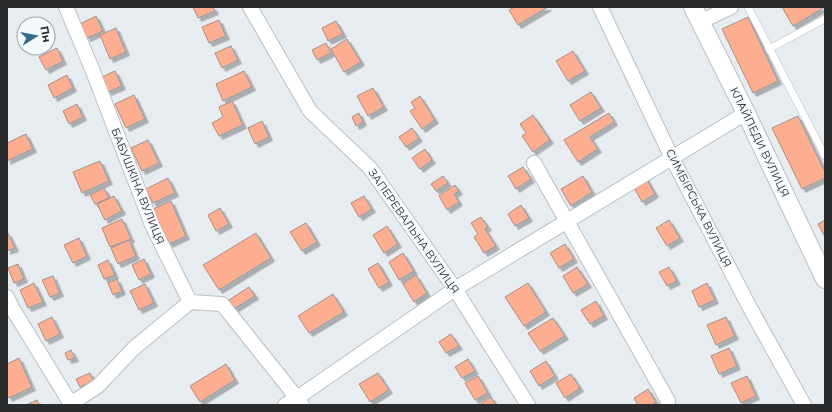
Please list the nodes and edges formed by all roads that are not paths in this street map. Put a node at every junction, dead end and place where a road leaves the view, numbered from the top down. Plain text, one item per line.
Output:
1 (66, 7) edge
2 (250, 7) edge
3 (600, 7) edge
4 (731, 7) edge
5 (748, 7) edge
6 (696, 15) edge
7 (825, 19) edge
8 (769, 49) junction
9 (746, 113) junction
10 (825, 156) edge
11 (672, 158) junction
12 (534, 163) dead end
13 (567, 221) junction
14 (825, 279) edge
15 (455, 288) junction
16 (7, 298) edge
17 (190, 302) junction
18 (299, 401) edge
19 (665, 403) edge
20 (70, 404) edge
21 (285, 405) edge
22 (528, 405) edge
23 (804, 405) edge

1 - 17 street, БАБУШКІНА ВУЛИЦЯ
2 - 15 street, ЗАПЕРЕВАЛЬНА ВУЛИЦЯ
3 - 11 street, СИМБІРСЬКА ВУЛИЦЯ
4 - 6 street
5 - 8 lane
6 - 9 street, КЛАЙПЕДИ ВУЛИЦЯ
7 - 8 lane
8 - 10 lane
9 - 11 street
9 - 14 street, КЛАЙПЕДИ ВУЛИЦЯ
11 - 13 street
11 - 23 street, СИМБІРСЬКА ВУЛИЦЯ
12 - 13 street
13 - 15 street
13 - 19 street
15 - 18 street
15 - 22 street, ЗАПЕРЕВАЛЬНА ВУЛИЦЯ
16 - 20 street
17 - 18 street
17 - 20 street
18 - 21 street

